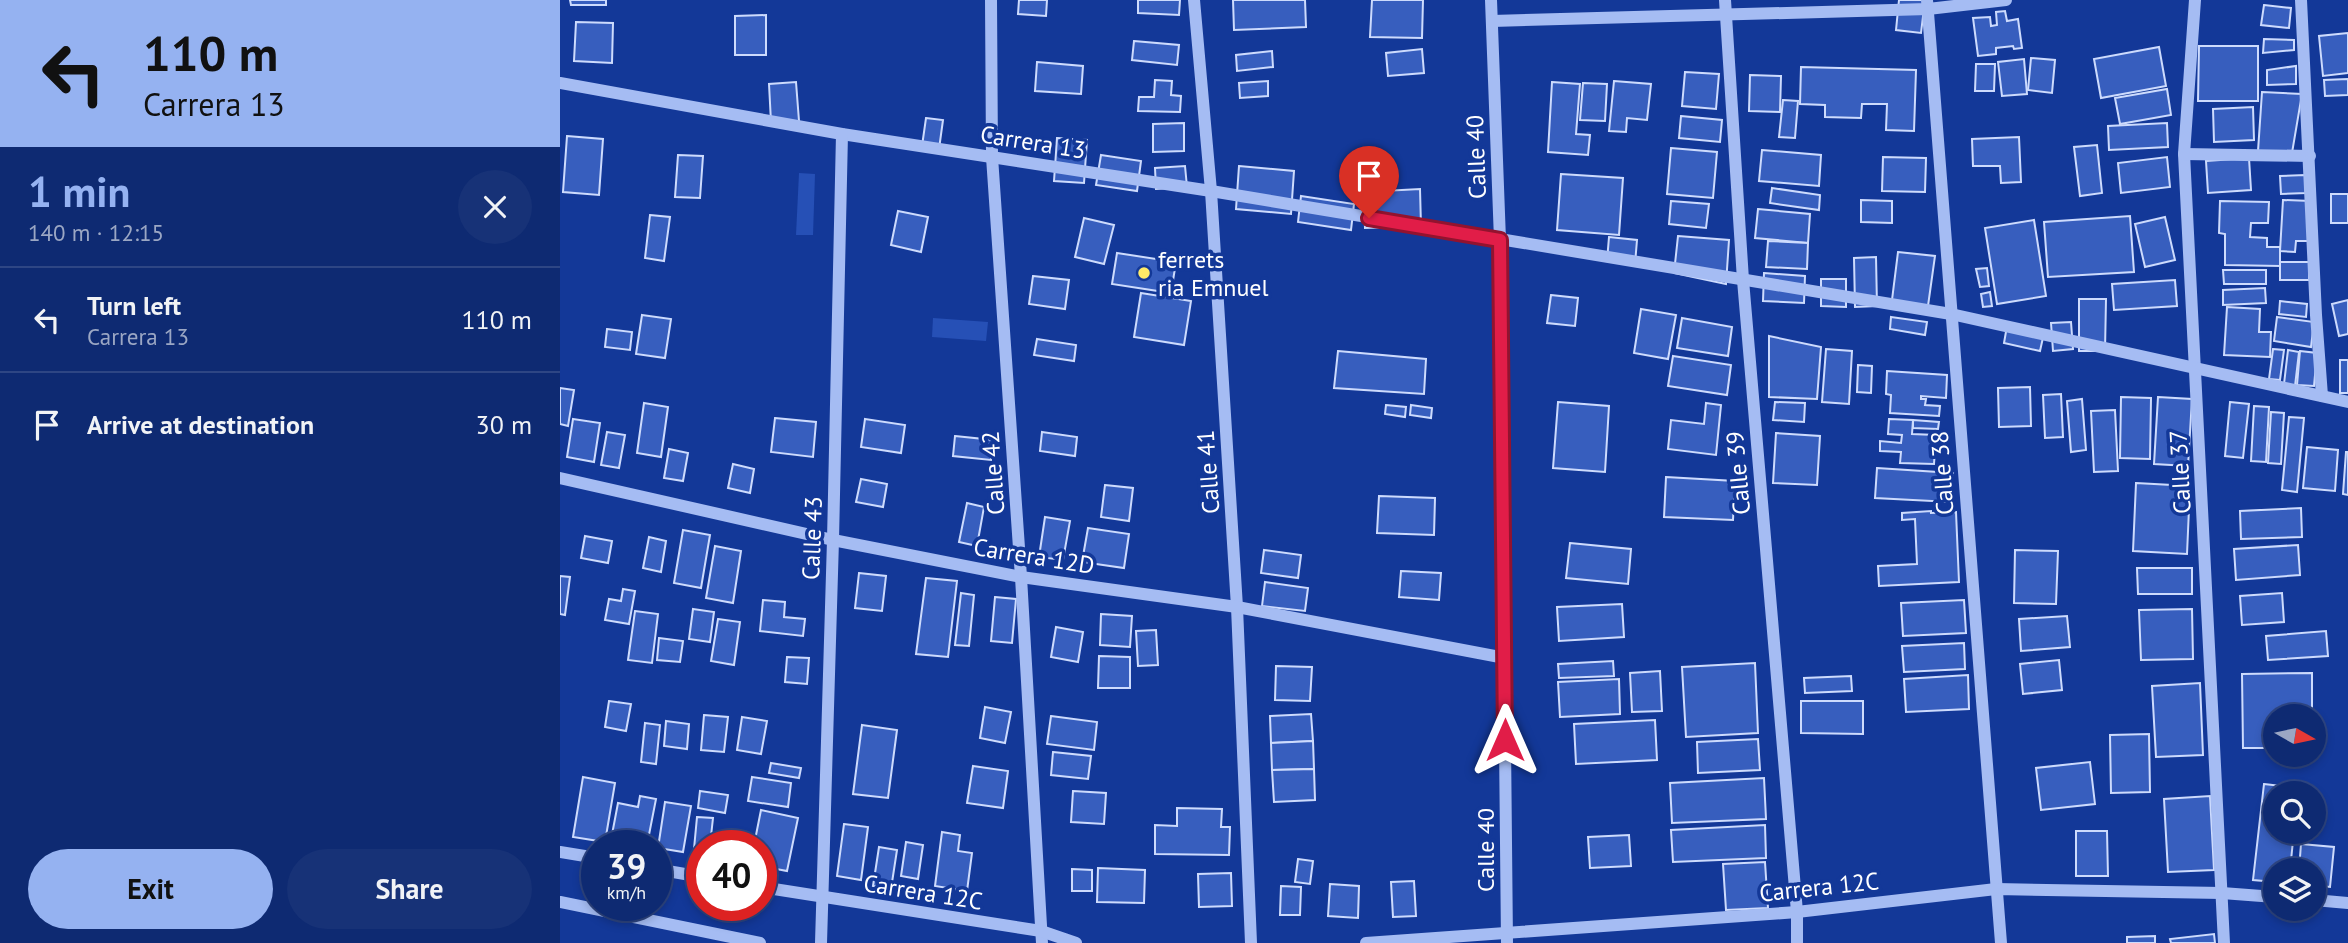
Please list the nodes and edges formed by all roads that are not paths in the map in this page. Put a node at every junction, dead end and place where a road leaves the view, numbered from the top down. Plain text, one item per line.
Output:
1 (991, 0) edge
2 (1195, 0) edge
3 (1491, 0) edge
4 (2006, 0) edge
5 (2196, 0) edge
6 (2301, 0) edge
7 (1927, 4) edge
8 (1726, 7) edge
9 (1492, 21) junction
10 (560, 83) edge
11 (842, 134) junction
12 (2183, 154) junction
13 (2310, 156) junction
14 (992, 157) junction
15 (1211, 191) junction
16 (1500, 240) junction
17 (1743, 280) junction
18 (1951, 314) junction
19 (2196, 367) junction
20 (2322, 396) junction
21 (2348, 402) edge
22 (560, 478) edge
23 (833, 540) junction
24 (1021, 577) junction
25 (1237, 607) junction
26 (1505, 658) junction
27 (560, 852) edge
28 (581, 855) edge
29 (1996, 889) junction
30 (777, 890) edge
31 (2222, 893) junction
32 (2263, 896) edge
33 (821, 897) junction
34 (560, 902) edge
35 (2326, 902) edge
36 (2348, 903) edge
37 (1797, 912) junction
38 (1042, 937) edge
39 (1506, 938) edge
40 (760, 943) edge
41 (821, 943) edge
42 (1076, 943) edge
43 (1251, 943) edge
44 (1366, 943) edge
45 (1797, 943) edge
46 (2001, 943) edge
47 (2224, 943) edge

1 - 14 street, Calle 42
2 - 15 street, Calle 41
3 - 9 street, Calle 40
4 - 7 street
5 - 12 street, Calle 37
6 - 13 street
7 - 8 street
7 - 18 street, Calle 38
8 - 9 street
8 - 17 street, Calle 39
9 - 16 street, Calle 40
10 - 11 street, Carrera 13
11 - 14 street, Carrera 13
11 - 23 street, Calle 43
12 - 13 street
12 - 19 street, Calle 37
13 - 20 street
14 - 15 street, Carrera 13
14 - 24 street, Calle 42
15 - 16 street, Carrera 13
15 - 25 street, Calle 41
16 - 17 street, Carrera 13
16 - 26 street, Calle 40
17 - 18 street, Carrera 13
17 - 37 street, Calle 39
18 - 19 street, Carrera 13
18 - 29 street, Calle 38
19 - 20 street, Carrera 13
19 - 31 street, Calle 37
20 - 21 street, Carrera 13
22 - 23 street, Carrera 12D
23 - 24 street, Carrera 12D
23 - 33 street, Calle 43
24 - 25 street, Carrera 12D
24 - 38 street, Calle 42
25 - 26 street, Carrera 12D
25 - 43 street, Calle 41
26 - 39 street, Calle 40
27 - 28 street
29 - 31 street, Carrera 12C
29 - 37 street, Carrera 12C
29 - 46 street, Calle 38
30 - 33 street, Carrera 12C
31 - 32 street, Carrera 12C
31 - 47 street, Calle 37
33 - 38 street, Carrera 12C
33 - 41 street, Calle 43
34 - 40 street
35 - 36 street
37 - 39 street, Carrera 12C
37 - 45 street, Calle 39
38 - 42 street, Carrera 12C
39 - 44 street, Carrera 12C

